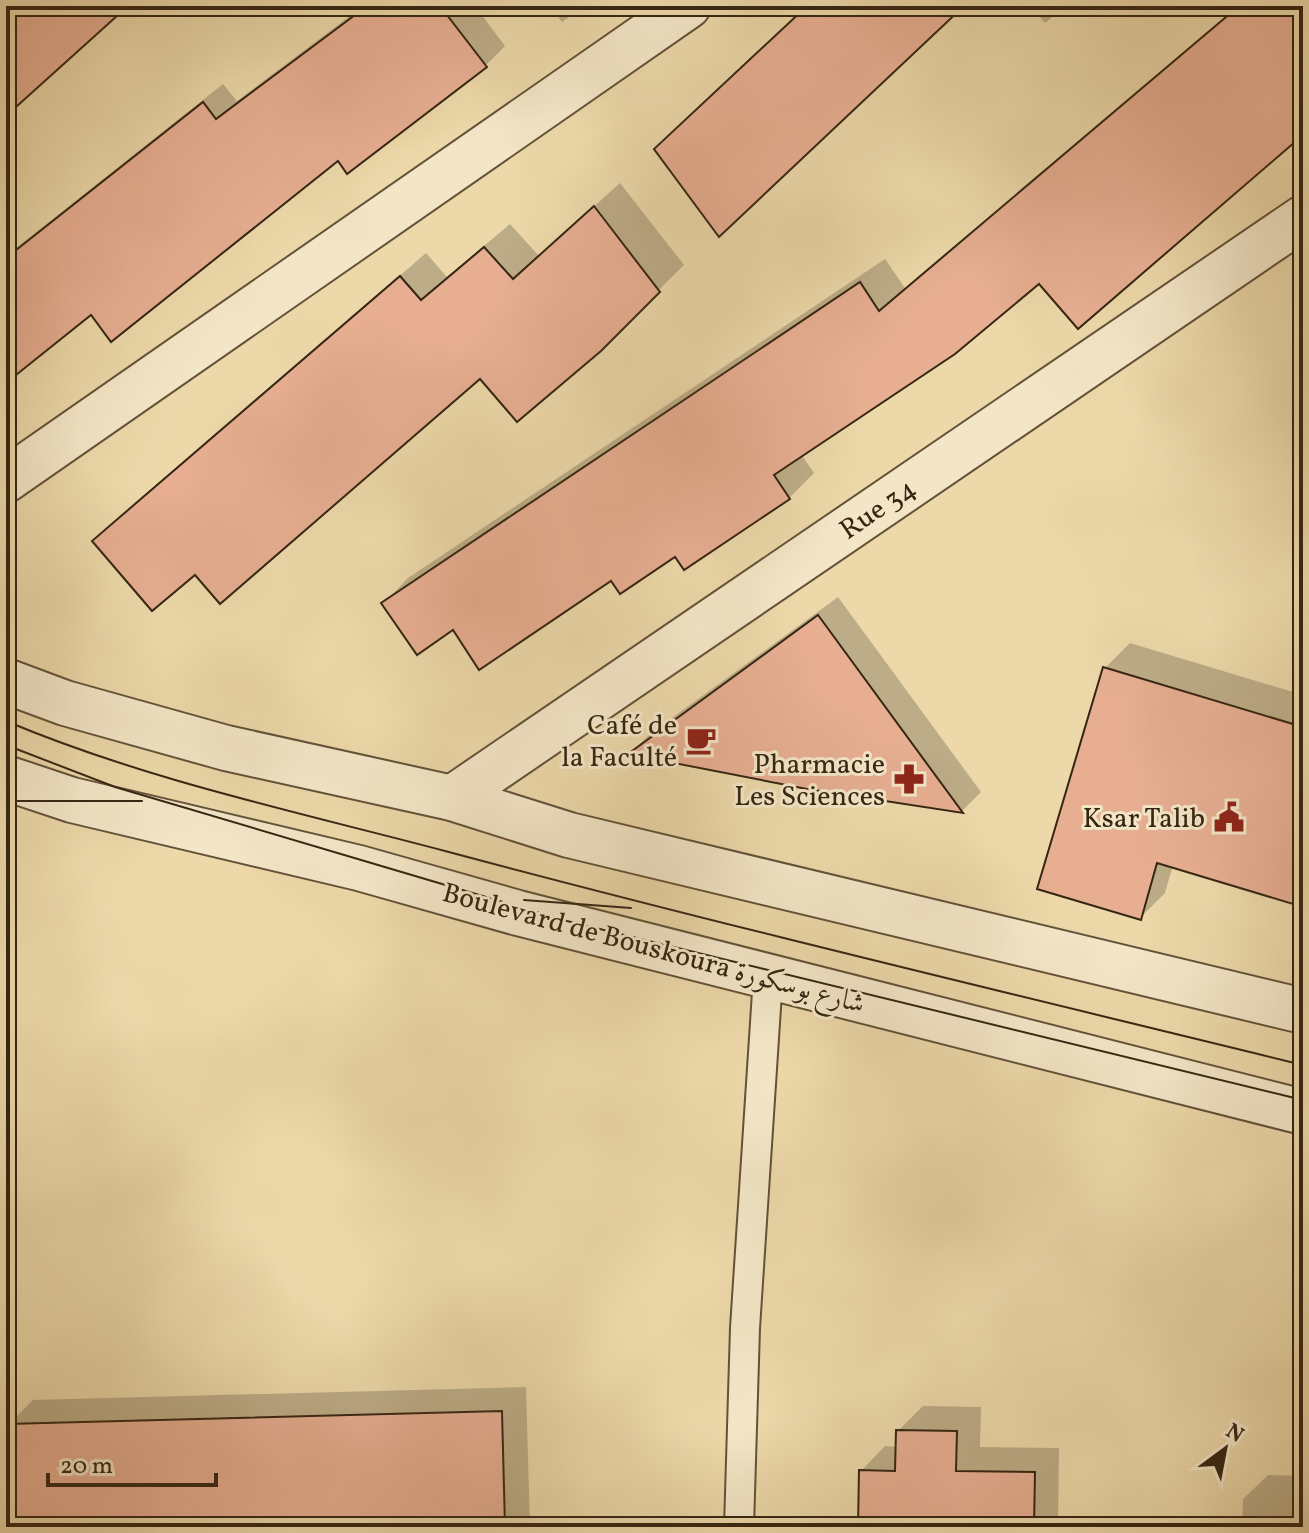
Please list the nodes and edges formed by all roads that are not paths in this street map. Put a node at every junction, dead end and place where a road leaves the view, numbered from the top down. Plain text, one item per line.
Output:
1 (688, 6) edge
2 (1303, 218) edge
3 (6, 480) edge
4 (6, 681) edge
5 (6, 778) edge
6 (452, 798) junction
7 (768, 977) junction
8 (1303, 1011) edge
9 (1303, 1112) edge
10 (739, 1527) edge

1 - 3 street
2 - 6 street, Rue 34
4 - 6 street
5 - 7 street, Boulevard de Bouskoura شارع بوسكورة
6 - 8 street
7 - 9 street, Boulevard de Bouskoura شارع بوسكورة
7 - 10 lane

